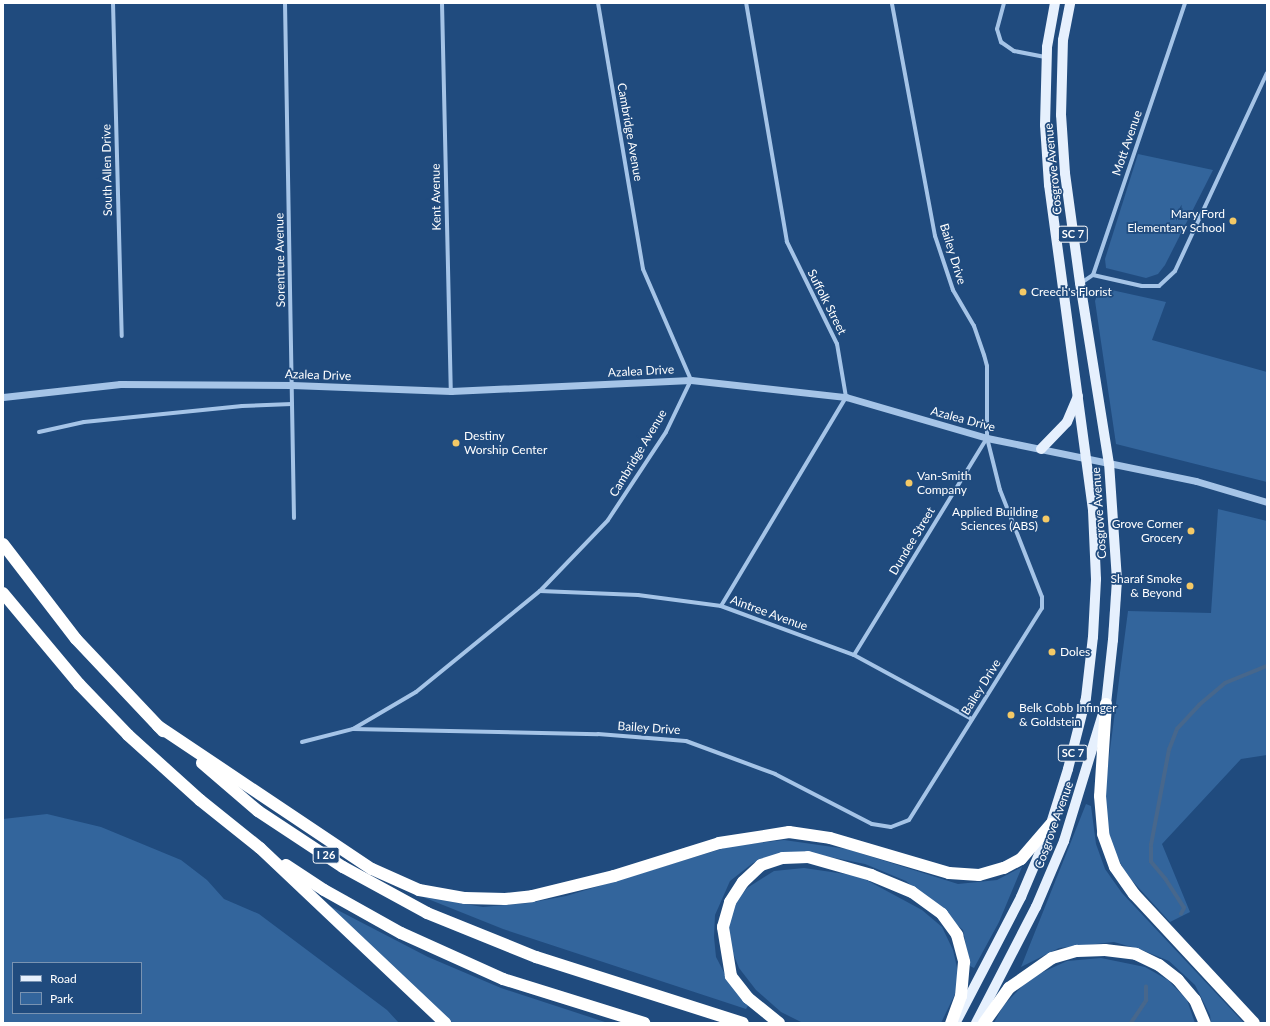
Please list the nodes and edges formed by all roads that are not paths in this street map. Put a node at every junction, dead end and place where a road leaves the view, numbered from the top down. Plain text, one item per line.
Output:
1 (113, 3) edge
2 (285, 3) edge
3 (442, 3) edge
4 (598, 3) edge
5 (746, 3) edge
6 (892, 3) edge
7 (1004, 3) edge
8 (1055, 3) edge
9 (1070, 3) edge
10 (1185, 3) edge
11 (1047, 57) junction
12 (1267, 73) edge
13 (1093, 275) junction
14 (1080, 283) junction
15 (122, 336) dead end
16 (691, 380) junction
17 (292, 385) junction
18 (451, 391) junction
19 (1079, 395) junction
20 (846, 397) junction
21 (3, 398) edge
22 (292, 404) junction
23 (39, 432) dead end
24 (987, 438) junction
25 (1041, 449) junction
26 (1088, 460) junction
27 (1109, 464) junction
28 (1267, 502) edge
29 (294, 518) dead end
30 (3, 544) edge
31 (540, 591) junction
32 (3, 593) edge
33 (721, 606) junction
34 (854, 655) junction
35 (1106, 704) junction
36 (972, 719) junction
37 (158, 726) junction
38 (353, 729) junction
39 (302, 742) dead end
40 (1051, 824) junction
41 (260, 848) junction
42 (445, 1023) edge
43 (644, 1023) edge
44 (744, 1023) edge
45 (779, 1023) edge
46 (952, 1023) edge
47 (955, 1023) edge
48 (976, 1023) edge
49 (984, 1023) edge
50 (1206, 1023) edge
51 (1254, 1023) edge

1 - 15 street, South Allen Drive
2 - 17 street, Sorentrue Avenue
3 - 18 street, Kent Avenue
4 - 16 street, Cambridge Avenue
5 - 20 street, Suffolk Street
6 - 24 street, Bailey Drive
7 - 11 street
8 - 11 main road, Cosgrove Avenue / SC 7
9 - 14 main road, Cosgrove Avenue / SC 7
10 - 13 street, Mott Avenue
11 - 19 main road, Cosgrove Avenue / SC 7
12 - 13 street
13 - 14 street
14 - 27 main road, Cosgrove Avenue / SC 7
16 - 18 street, Azalea Drive
16 - 20 street, Azalea Drive
16 - 31 street, Cambridge Avenue
17 - 18 street, Azalea Drive
17 - 21 street, Azalea Drive
17 - 22 street, Sorentrue Avenue
19 - 25 main road
19 - 26 main road, Cosgrove Avenue / SC 7
20 - 24 street, Azalea Drive
20 - 33 street
22 - 23 street
22 - 29 street, Sorentrue Avenue
24 - 25 street, Azalea Drive
24 - 34 street, Dundee Street
24 - 36 street, Bailey Drive
25 - 26 street, Azalea Drive
26 - 27 street, Azalea Drive
26 - 40 main road, Cosgrove Avenue / SC 7
27 - 28 street, Azalea Drive
27 - 35 main road, Cosgrove Avenue / SC 7
30 - 37 highway, I 26
31 - 33 street, Aintree Avenue
31 - 38 street, Cambridge Avenue
32 - 41 highway, I 26
33 - 34 street, Aintree Avenue
34 - 36 street, Aintree Avenue
35 - 48 main road, Cosgrove Avenue / SC 7
35 - 51 highway
36 - 38 street, Bailey Drive
37 - 40 highway
37 - 44 highway, I 26
38 - 39 street, Cambridge Avenue
40 - 47 main road, Cosgrove Avenue / SC 7
41 - 42 highway
41 - 43 highway, I 26
45 - 46 highway
49 - 50 highway

